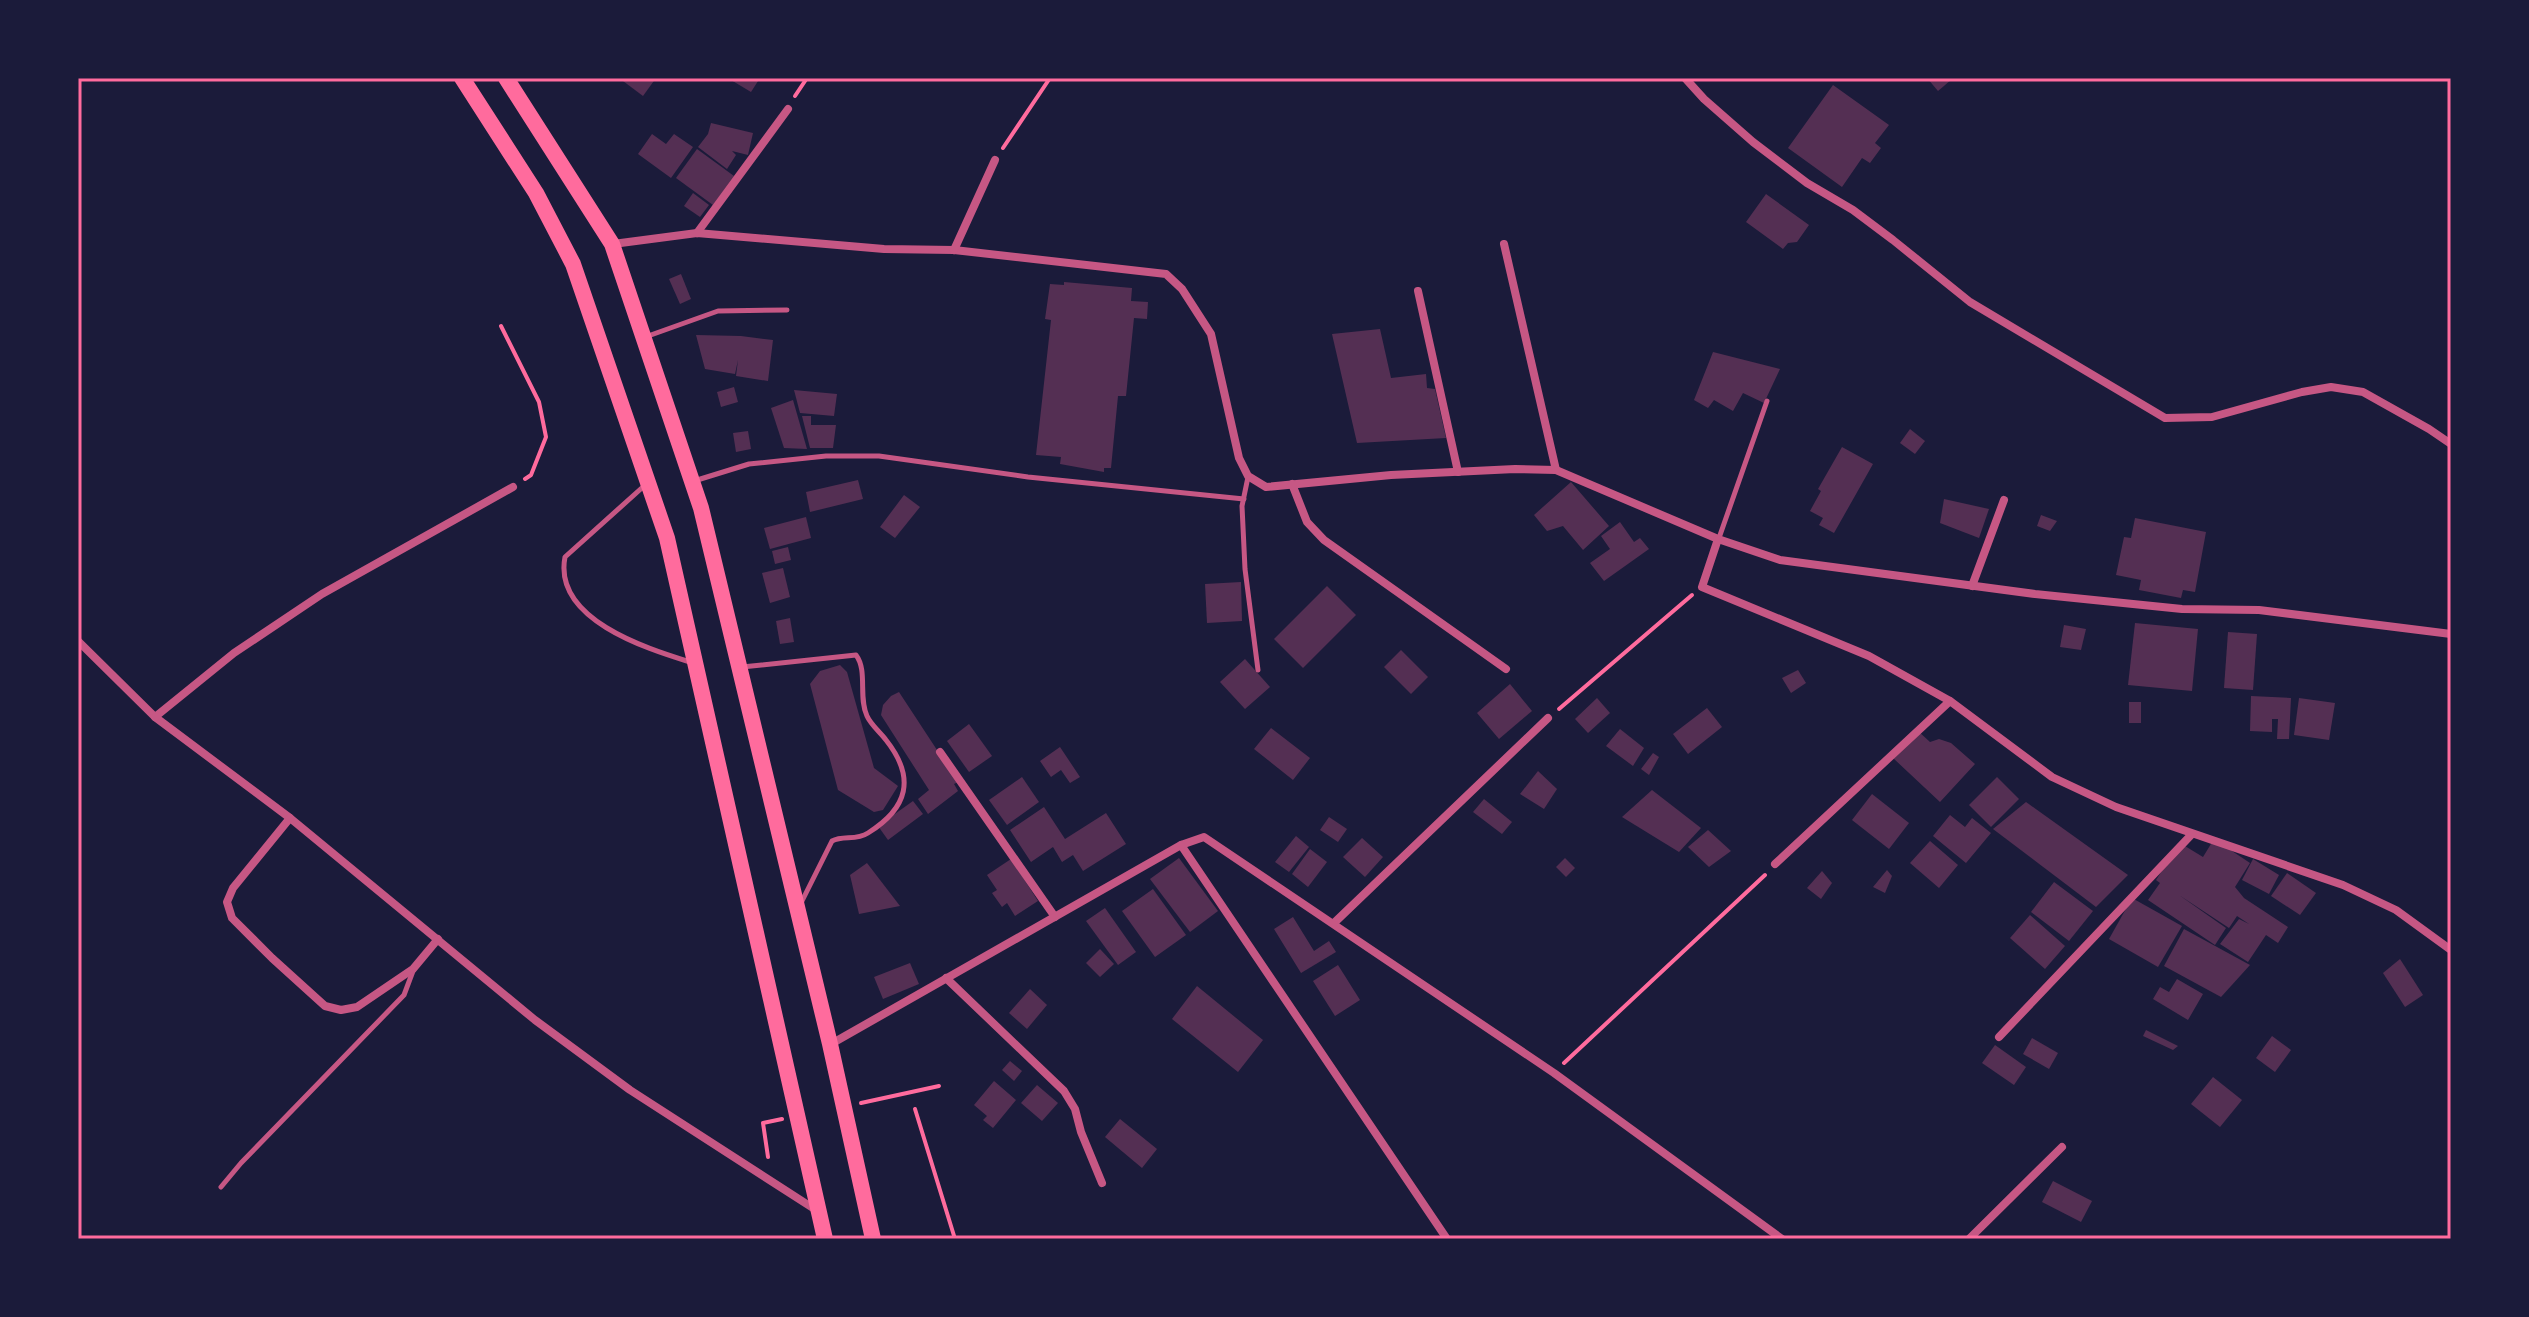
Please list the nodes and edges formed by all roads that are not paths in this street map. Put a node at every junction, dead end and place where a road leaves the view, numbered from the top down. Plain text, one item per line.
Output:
1 (462, 78) edge
2 (506, 78) edge
3 (1685, 78) edge
4 (788, 109) road end
5 (995, 160) road end
6 (697, 233) junction
7 (612, 244) junction
8 (1504, 244) dead end
9 (954, 250) junction
10 (1418, 291) dead end
11 (787, 310) dead end
12 (643, 338) junction
13 (1767, 401) dead end
14 (2451, 444) edge
15 (1556, 470) junction
16 (1458, 472) junction
17 (1248, 476) junction
18 (692, 482) junction
19 (648, 483) junction
20 (1292, 484) junction
21 (513, 487) road end
22 (1244, 499) junction
23 (2004, 500) dead end
24 (1718, 539) junction
25 (1972, 586) junction
26 (2451, 634) edge
27 (78, 641) edge
28 (696, 664) junction
29 (739, 667) junction
30 (1506, 669) dead end
31 (1258, 670) dead end
32 (1950, 701) junction
33 (155, 717) junction
34 (1548, 718) road end
35 (940, 752) dead end
36 (290, 818) junction
37 (2192, 834) junction
38 (1181, 845) junction
39 (1775, 864) road end
40 (798, 912) junction
41 (1055, 917) junction
42 (1334, 923) junction
43 (438, 939) junction
44 (2451, 950) edge
45 (413, 969) junction
46 (946, 978) junction
47 (1999, 1037) dead end
48 (830, 1044) junction
49 (2062, 1147) dead end
50 (1102, 1183) dead end
51 (221, 1187) dead end
52 (820, 1213) junction
53 (825, 1239) edge
54 (873, 1239) edge
55 (1447, 1239) edge
56 (1782, 1239) edge
57 (1969, 1239) edge

1 - 19 highway
2 - 7 highway
3 - 14 street
4 - 6 street
5 - 9 street
6 - 7 street
6 - 9 street
7 - 12 highway
8 - 15 street
9 - 17 street
10 - 16 street
11 - 12 lane
12 - 18 highway
13 - 24 lane
15 - 16 street
15 - 24 street
16 - 20 street
17 - 20 street
17 - 22 lane
18 - 22 lane
18 - 29 highway
19 - 28 highway
19 - 28 lane
20 - 30 street
21 - 33 street
22 - 31 lane
23 - 25 street
24 - 25 street
24 - 32 street
25 - 26 street
27 - 33 street
28 - 52 highway
29 - 40 highway
29 - 40 lane
32 - 37 street
32 - 39 street
33 - 36 street
34 - 42 street
35 - 41 street
36 - 43 street
36 - 45 street
37 - 44 street
37 - 47 street
38 - 41 street
38 - 42 street
38 - 55 street
40 - 48 highway
41 - 46 street
42 - 56 street
43 - 45 street
43 - 52 street
45 - 51 lane
46 - 48 street
46 - 50 street
48 - 54 highway
49 - 57 street
52 - 53 highway

